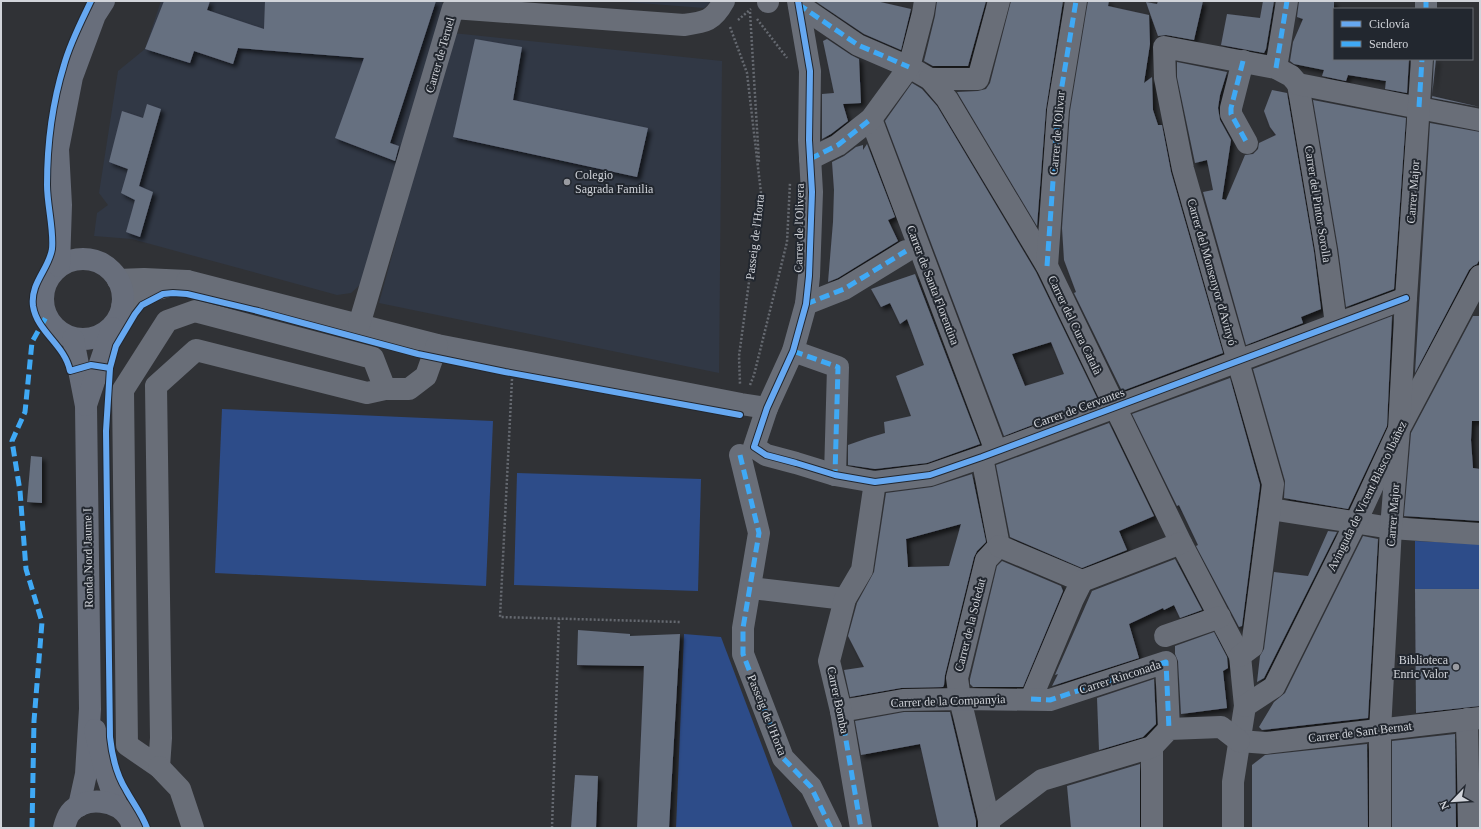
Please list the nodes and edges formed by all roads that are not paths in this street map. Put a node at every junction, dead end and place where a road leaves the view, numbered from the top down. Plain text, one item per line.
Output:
1 (104, 1) edge
2 (724, 1) edge
3 (1000, 1) edge
4 (1076, 1) edge
5 (1287, 1) edge
6 (798, 3) edge
7 (924, 7) edge
8 (1422, 60) edge
9 (1243, 61) junction
10 (909, 67) junction
11 (1276, 68) junction
12 (930, 79) junction
13 (1298, 84) junction
14 (1419, 108) junction
15 (871, 118) junction
16 (1480, 120) edge
17 (1248, 143) dead end
18 (810, 159) junction
19 (61, 205) junction
20 (906, 251) dead end
21 (82, 259) junction
22 (59, 266) junction
23 (1047, 266) junction
24 (1480, 276) edge
25 (118, 280) junction
26 (187, 281) junction
27 (1406, 298) junction
28 (806, 304) junction
29 (122, 307) junction
30 (1336, 324) junction
31 (360, 325) junction
32 (112, 328) junction
33 (73, 339) junction
34 (437, 345) junction
35 (793, 351) junction
36 (1236, 361) junction
37 (385, 389) junction
38 (86, 406) junction
39 (1114, 407) junction
40 (767, 408) junction
41 (1399, 429) junction
42 (747, 451) junction
43 (989, 454) junction
44 (835, 475) junction
45 (875, 482) junction
46 (1271, 509) junction
47 (1356, 522) junction
48 (1391, 528) junction
49 (1480, 534) edge
50 (1181, 543) junction
51 (999, 546) junction
52 (1082, 582) junction
53 (751, 588) junction
54 (845, 599) junction
55 (1220, 617) junction
56 (1165, 636) dead end
57 (1240, 656) junction
58 (960, 699) junction
59 (1031, 699) junction
60 (1245, 706) junction
61 (90, 709) junction
62 (841, 711) junction
63 (1474, 718) edge
64 (1169, 729) junction
65 (1380, 730) junction
66 (1239, 741) junction
67 (1152, 747) junction
68 (159, 767) junction
69 (79, 806) junction
70 (117, 806) junction
71 (989, 824) edge
72 (64, 828) edge
73 (133, 828) edge
74 (192, 828) edge
75 (831, 828) edge
76 (861, 828) edge
77 (1152, 828) edge
78 (1233, 828) edge
79 (1380, 828) edge
80 (1469, 828) edge

1 - 19 main road
2 - 31 street, Carrer de Teruel
3 - 12 street
4 - 23 street, Carrer de l'Olivar
5 - 11 street
6 - 10 street, Carrer del Cura Català
6 - 18 street, Carrer de l'Olivera
7 - 10 street
8 - 14 street, Carrer Major
9 - 11 street
9 - 17 street
9 - 36 street, Carrer del Monsenyor d'Avinyó
10 - 12 street, Carrer del Cura Català
10 - 15 street
11 - 13 street
12 - 23 street, Carrer del Cura Català
13 - 14 street
13 - 30 street, Carrer del Pintor Sorolla
14 - 16 street
14 - 27 street, Carrer Major
15 - 18 street
15 - 43 street, Carrer de Santa Florentina
18 - 28 street, Carrer de l'Olivera
19 - 21 main road
19 - 22 main road
20 - 28 street
21 - 22 main road
21 - 25 main road
22 - 33 main road
23 - 39 street, Carrer del Cura Català
24 - 41 street, Avinguda de Vicent Blasco Ibáñez
25 - 26 street
25 - 29 main road
26 - 29 street
26 - 31 street
27 - 30 street, Carrer de Cervantes
27 - 41 street, Carrer Major
28 - 35 street, Carrer de l'Olivera
29 - 32 main road
30 - 36 street, Carrer de Cervantes
31 - 34 street
32 - 33 main road
32 - 38 main road, Ronda Nord Jaume I
33 - 38 main road, Ronda Nord Jaume I
34 - 37 street
34 - 40 street
35 - 40 street, Carrer de l'Olivera
35 - 44 street
36 - 39 street, Carrer de Cervantes
36 - 46 street, Carrer del Monsenyor d'Avinyó
37 - 68 street
37 - 68 street
38 - 61 main road, Ronda Nord Jaume I
39 - 43 street, Carrer de Cervantes
39 - 50 street, Carrer del Cura Català
40 - 42 street, Carrer de l'Olivera
41 - 47 street, Avinguda de Vicent Blasco Ibáñez
41 - 48 street, Carrer Major
42 - 44 street, Carrer de Cervantes
42 - 53 street
43 - 45 street, Carrer de Cervantes
43 - 51 street
44 - 45 street, Carrer de Cervantes
45 - 54 street, Carrer Bomba
46 - 47 street
46 - 57 street, Carrer del Monsenyor d'Avinyó
47 - 48 street
47 - 60 street, Avinguda de Vicent Blasco Ibáñez
48 - 49 street
48 - 65 street, Carrer Major
50 - 52 street
50 - 55 street, Carrer del Cura Català
51 - 52 street
51 - 58 street, Carrer de la Soledat
52 - 59 street
53 - 54 street
53 - 75 street, Passeig de l'Horta
54 - 62 street, Carrer Bomba
55 - 56 street
55 - 57 street, Carrer del Cura Català
57 - 60 street, Carrer del Cura Català
58 - 59 street, Carrer de la Companyia
58 - 62 street, Carrer de la Companyia
58 - 71 street, Carrer de la Soledat
59 - 64 street, Carrer Rinconada
60 - 66 street, Carrer del Cura Català
61 - 69 main road, Ronda Nord Jaume I
61 - 70 main road, Ronda Nord Jaume I
62 - 76 street, Carrer Bomba
63 - 65 street, Carrer de Sant Bernat
63 - 80 street
64 - 66 street
64 - 67 street
65 - 66 street, Carrer de Sant Bernat
65 - 79 street, Carrer Major
66 - 78 street, Carrer del Cura Català
67 - 71 street
67 - 77 street
68 - 74 street
69 - 70 main road
69 - 72 main road
70 - 73 main road

